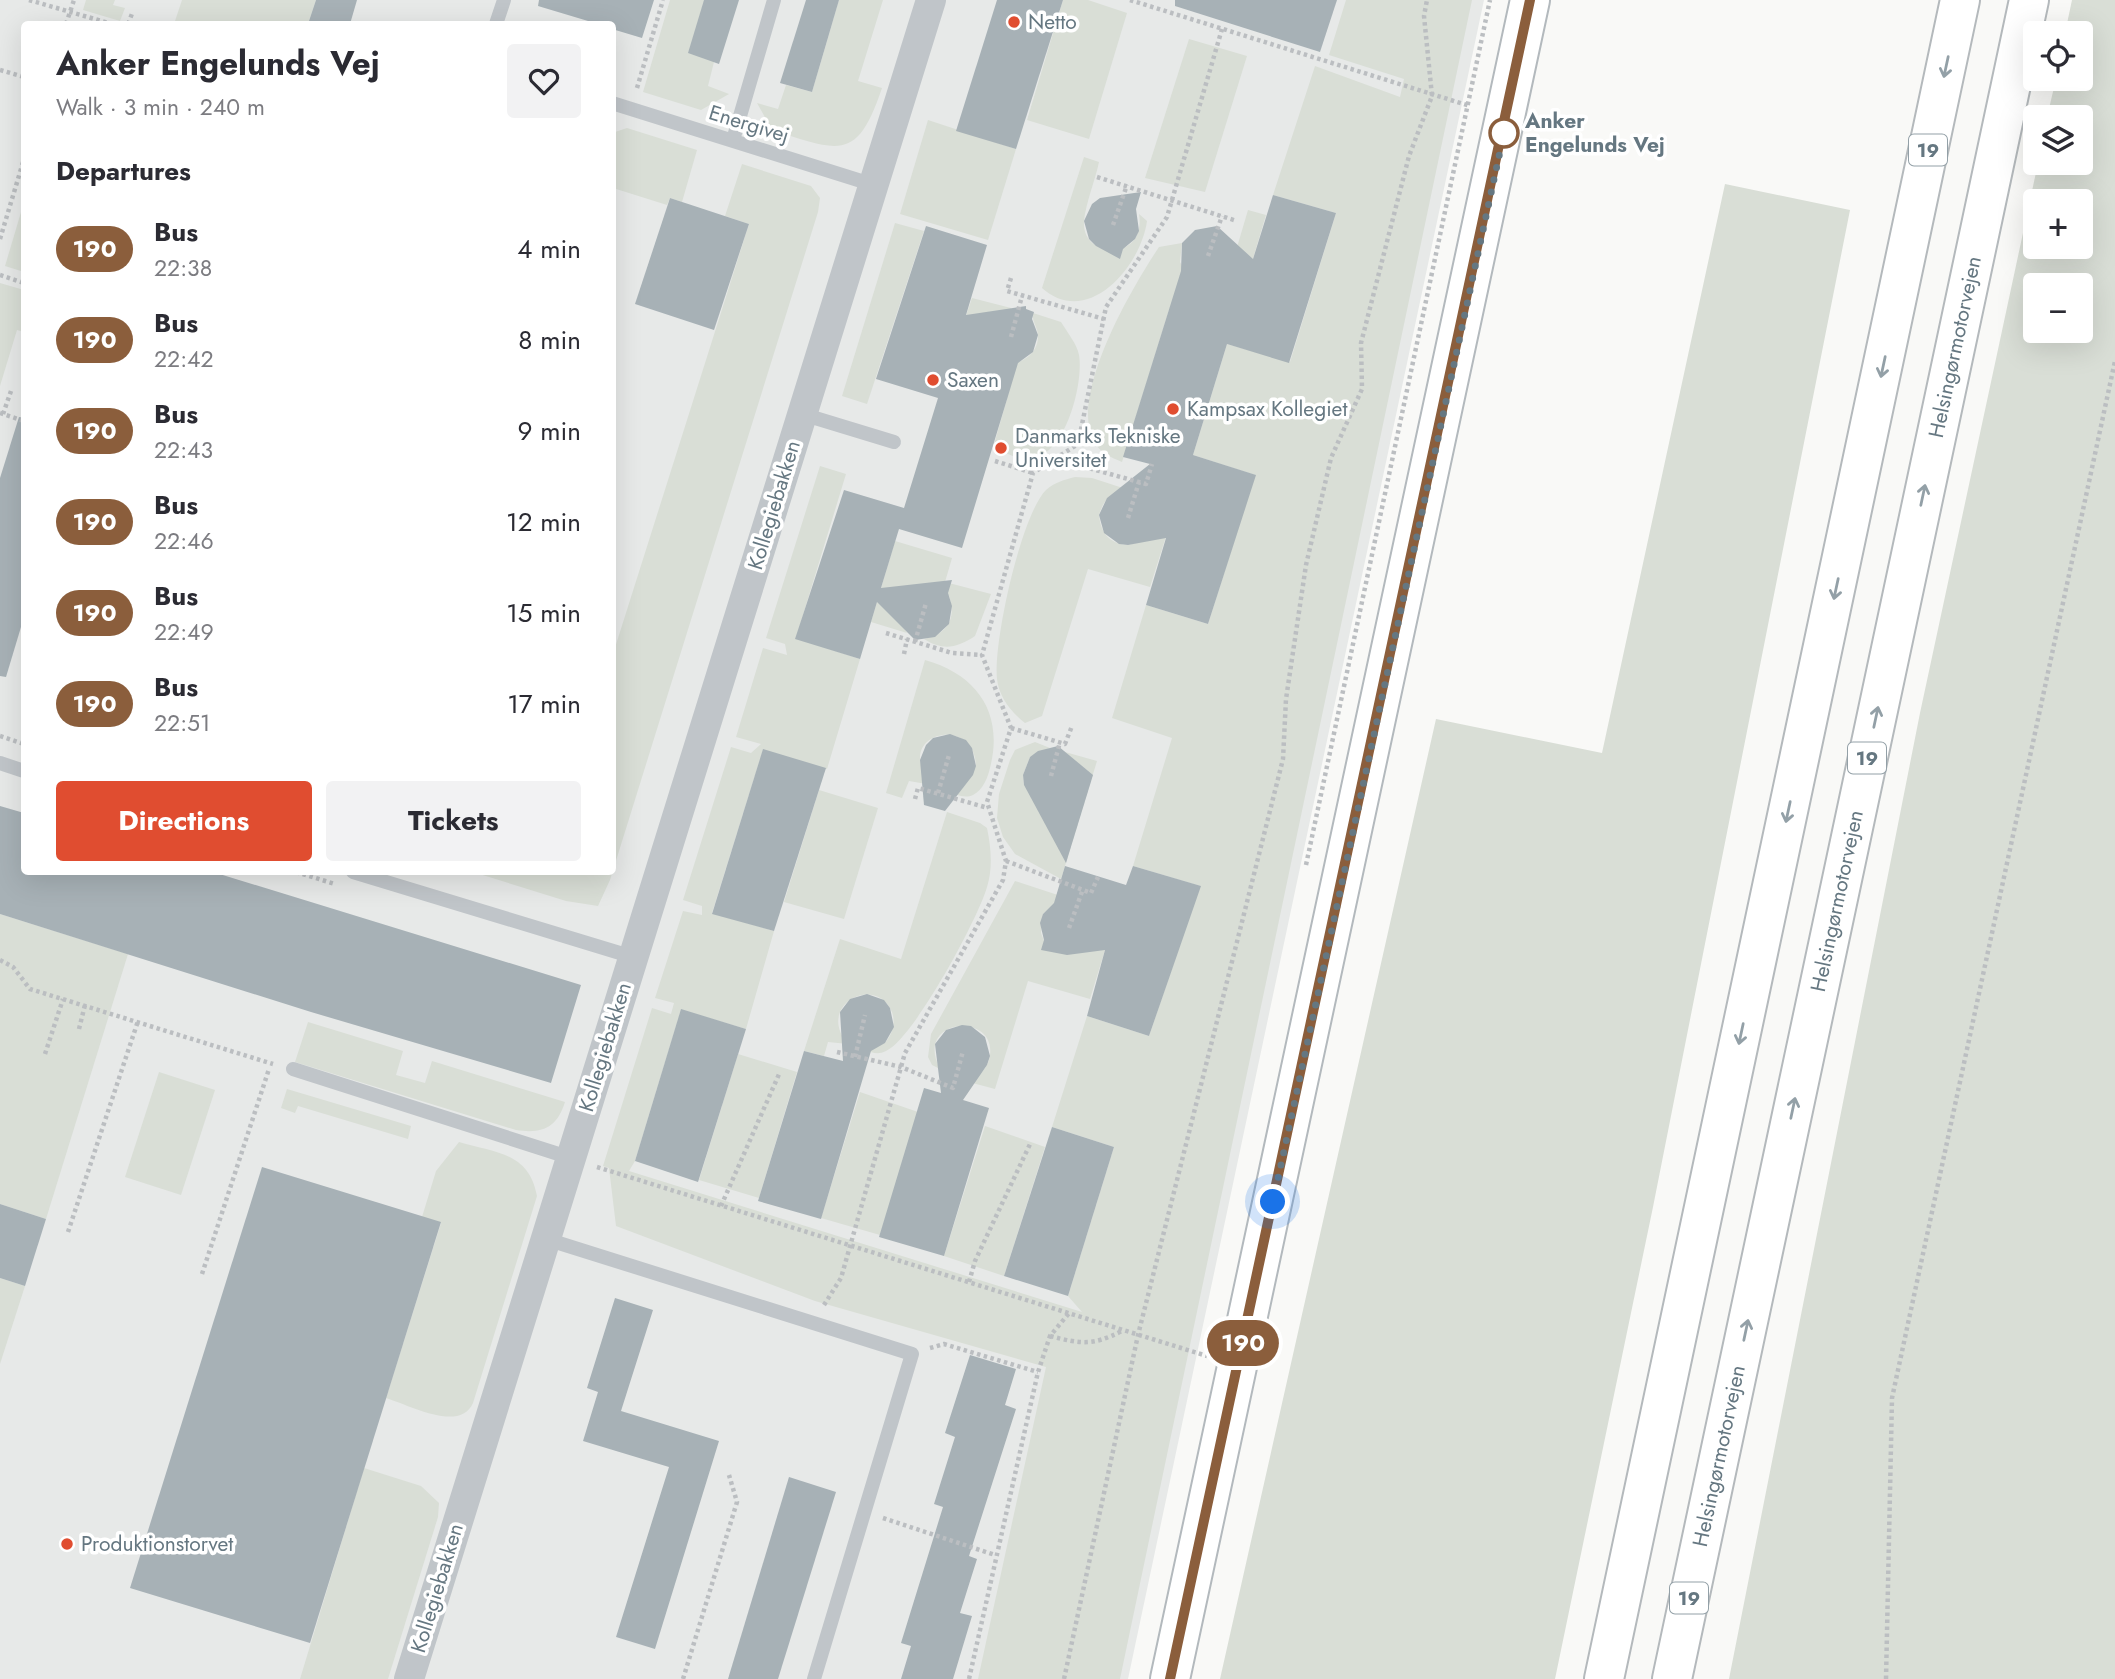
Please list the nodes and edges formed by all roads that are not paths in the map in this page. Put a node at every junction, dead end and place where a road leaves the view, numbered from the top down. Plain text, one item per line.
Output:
1 (504, 0) edge
2 (774, 0) edge
3 (932, 0) edge
4 (1530, 0) edge
5 (1960, 0) edge
6 (2029, 0) edge
7 (497, 21) edge
8 (616, 104) edge
9 (733, 140) junction
10 (874, 185) junction
11 (802, 414) junction
12 (894, 442) dead end
13 (0, 764) edge
14 (21, 770) edge
15 (364, 875) edge
16 (633, 957) junction
17 (293, 1069) road end
18 (571, 1158) junction
19 (546, 1238) junction
20 (408, 1679) edge
21 (814, 1679) edge
22 (1170, 1679) edge
23 (1604, 1679) edge
24 (1672, 1679) edge

1 - 7 lane
2 - 9 lane
3 - 10 street, Kollegiebakken
4 - 22 main road
5 -> 23 main road, 19
24 -> 6 main road, Helsingørmotorvejen / 19
8 - 9 lane, Energivej
9 - 10 lane, Energivej
10 - 11 street, Kollegiebakken
11 - 12 lane, Kollegiebakken
11 - 16 street, Kollegiebakken
13 - 14 lane
15 - 16 lane
16 - 18 street, Kollegiebakken
17 - 18 lane
18 - 19 street, Kollegiebakken
19 - 20 street, Kollegiebakken
19 - 21 lane

